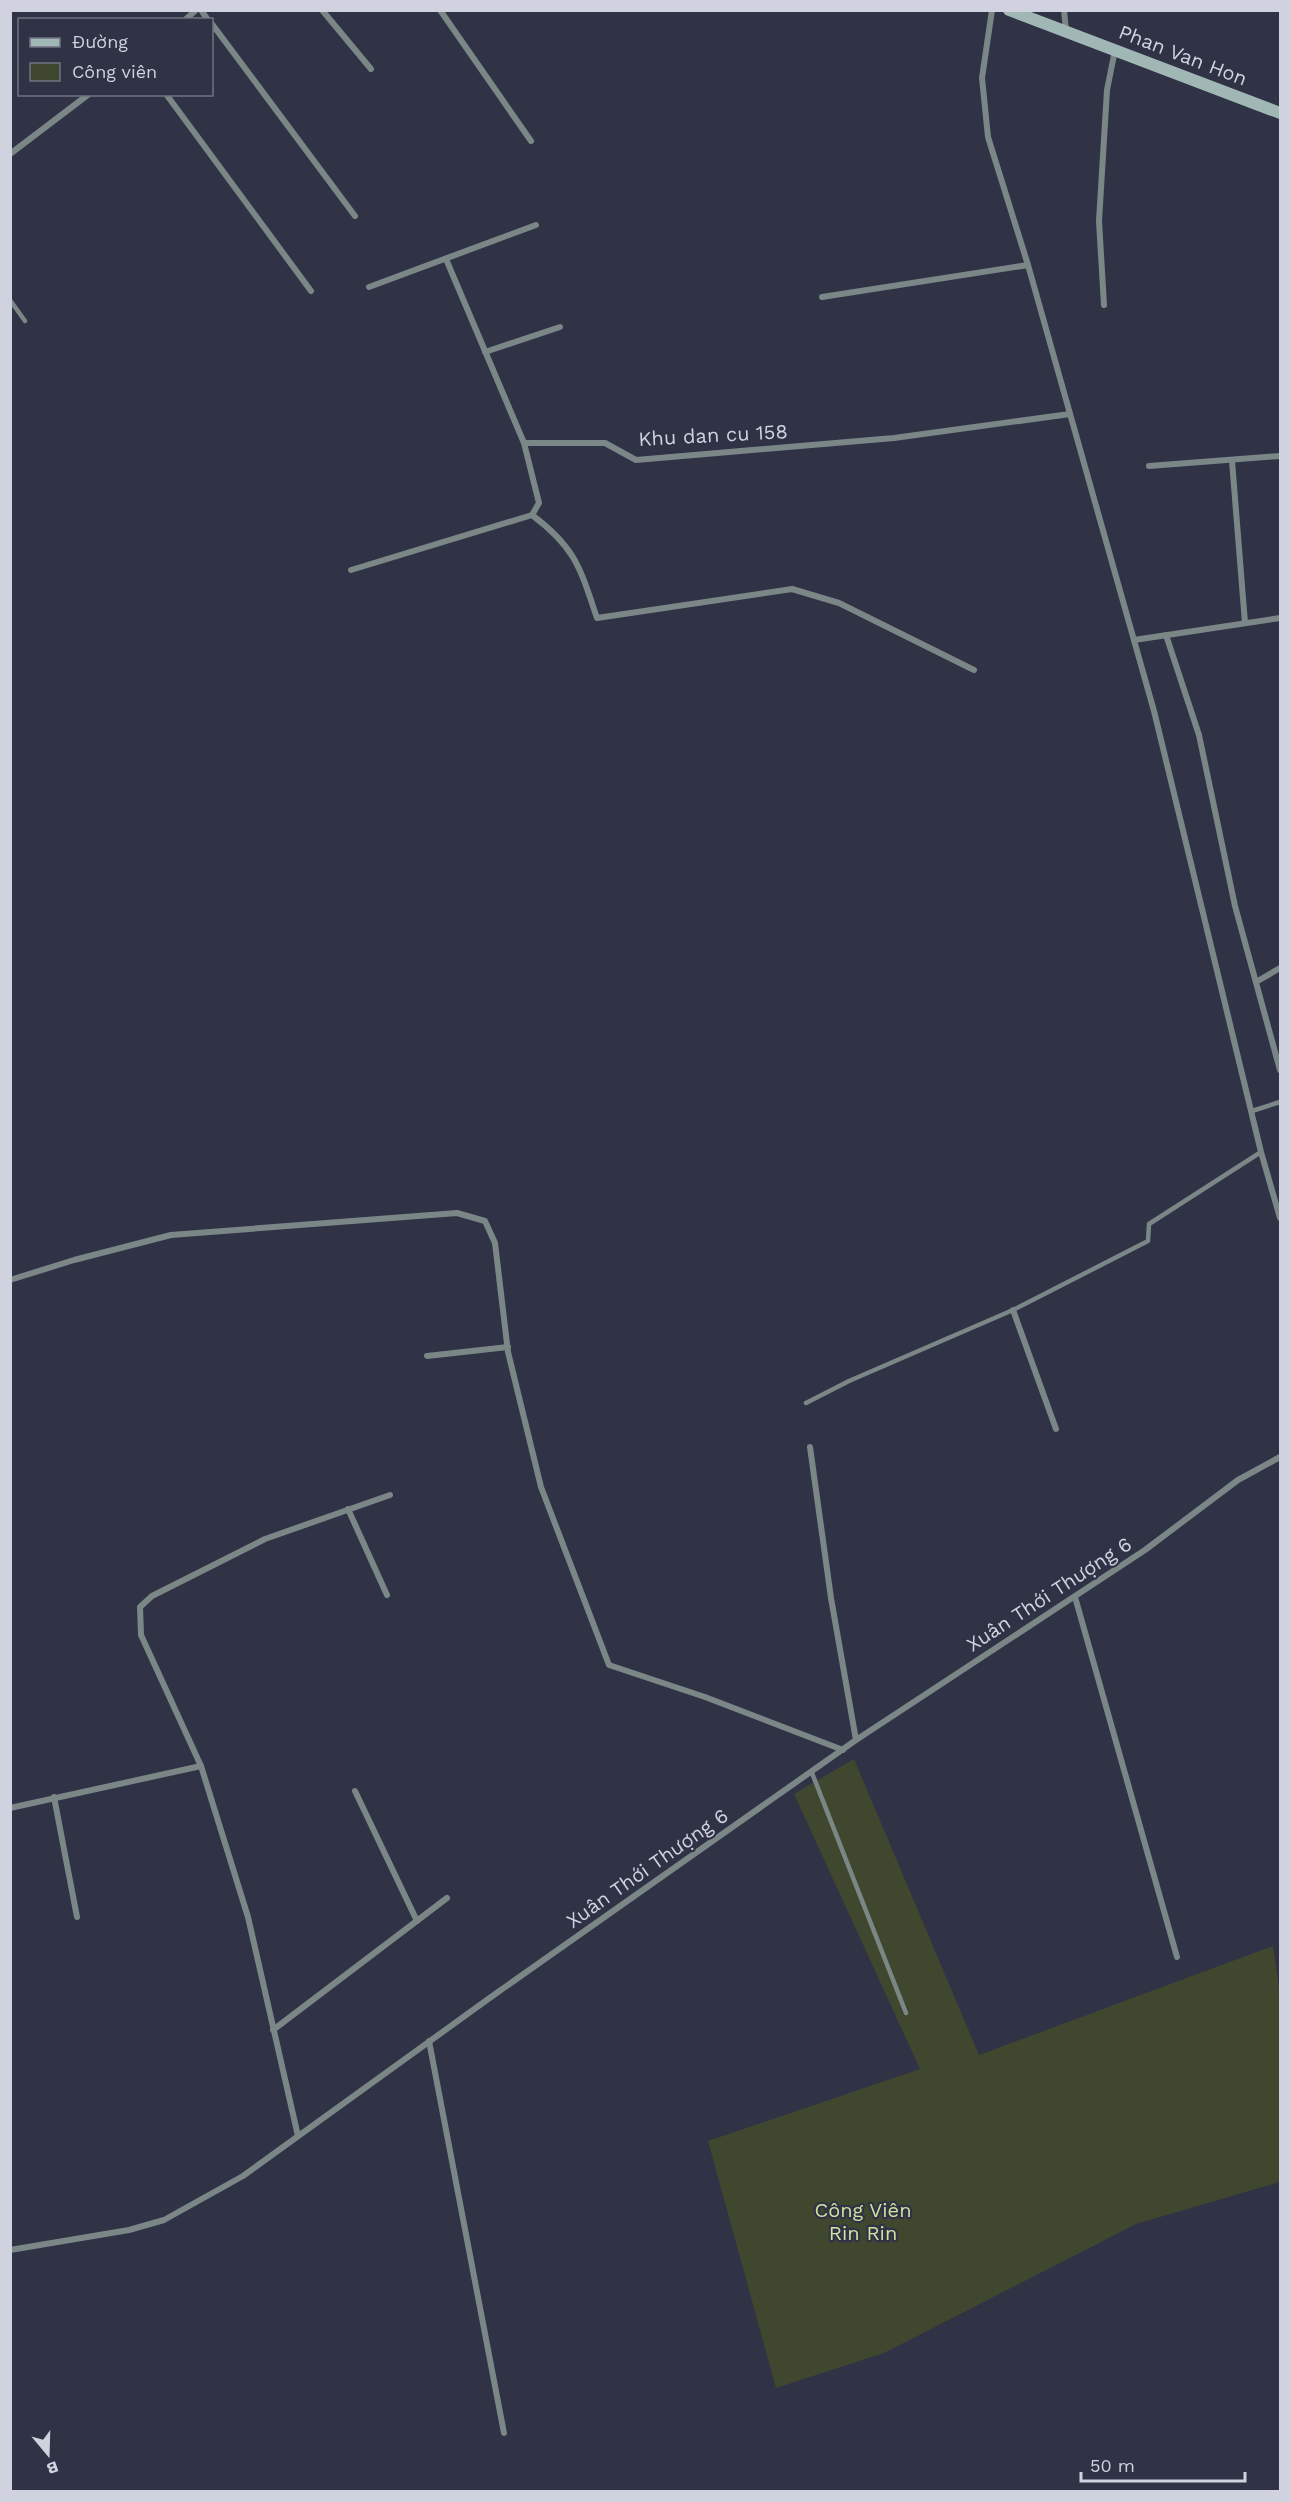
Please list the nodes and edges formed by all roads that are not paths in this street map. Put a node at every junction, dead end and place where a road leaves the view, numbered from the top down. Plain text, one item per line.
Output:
1 (322, 10) edge
2 (440, 10) edge
3 (992, 10) edge
4 (1009, 10) edge
5 (1064, 10) edge
6 (213, 25) edge
7 (1066, 31) junction
8 (1115, 50) junction
9 (370, 69) dead end
10 (86, 96) edge
11 (167, 96) edge
12 (1281, 113) edge
13 (531, 141) dead end
14 (10, 154) edge
15 (355, 216) dead end
16 (536, 225) dead end
17 (446, 259) junction
18 (1028, 265) junction
19 (369, 287) dead end
20 (311, 291) dead end
21 (822, 297) dead end
22 (10, 300) edge
23 (1104, 305) dead end
24 (25, 321) dead end
25 (560, 327) dead end
26 (485, 352) junction
27 (1070, 414) junction
28 (524, 443) junction
29 (1281, 456) edge
30 (1232, 460) junction
31 (1149, 466) dead end
32 (532, 515) junction
33 (351, 570) dead end
34 (1281, 618) edge
35 (1245, 623) junction
36 (1166, 635) junction
37 (1134, 640) junction
38 (974, 670) dead end
39 (1281, 968) edge
40 (1256, 982) junction
41 (1281, 1070) edge
42 (1281, 1102) edge
43 (1252, 1111) junction
44 (1261, 1152) junction
45 (1281, 1218) edge
46 (10, 1280) edge
47 (1013, 1310) junction
48 (508, 1347) junction
49 (427, 1356) dead end
50 (806, 1403) dead end
51 (1056, 1429) dead end
52 (810, 1447) dead end
53 (1281, 1457) edge
54 (390, 1495) dead end
55 (348, 1509) junction
56 (387, 1595) dead end
57 (1075, 1597) junction
58 (856, 1740) junction
59 (843, 1750) junction
60 (201, 1766) junction
61 (812, 1773) junction
62 (355, 1791) dead end
63 (54, 1797) junction
64 (10, 1808) edge
65 (447, 1898) dead end
66 (78, 1917) dead end
67 (417, 1921) junction
68 (1177, 1956) dead end
69 (906, 2013) dead end
70 (273, 2030) junction
71 (429, 2041) junction
72 (298, 2136) junction
73 (10, 2250) edge
74 (504, 2433) dead end

1 - 9 street
2 - 13 street
3 - 18 street
4 - 7 main road, Phan Van Hon
5 - 7 street
6 - 15 street
7 - 8 main road, Phan Van Hon
8 - 12 main road, Phan Van Hon
8 - 23 street
10 - 14 street
11 - 20 street
16 - 17 street
17 - 19 street
17 - 26 street
18 - 21 street
18 - 27 street
22 - 24 lane
25 - 26 street
26 - 28 street
27 - 28 street, Khu dan cu 158
27 - 37 street
28 - 32 street
29 - 30 street
30 - 31 street
30 - 35 street
32 - 33 street
32 - 38 street
34 - 35 street
35 - 36 street
36 - 37 street
36 - 40 street
37 - 43 street
39 - 40 street
40 - 41 street
42 - 43 lane
43 - 44 street
44 - 45 street
44 - 47 lane
46 - 48 street
47 - 50 lane
47 - 51 street
48 - 49 street
48 - 59 street
52 - 58 street
53 - 57 street, Xuân Thới Thượng 6
54 - 55 street
55 - 56 street
55 - 60 street
57 - 58 street, Xuân Thới Thượng 6
57 - 68 street
58 - 59 street, Xuân Thới Thượng 6
59 - 61 street, Xuân Thới Thượng 6
60 - 63 street
60 - 70 street
61 - 69 lane
61 - 71 street, Xuân Thới Thượng 6
62 - 67 street
63 - 64 street
63 - 66 street
65 - 67 street
67 - 70 street
70 - 72 street
71 - 72 street, Xuân Thới Thượng 6
71 - 74 street
72 - 73 street, Xuân Thới Thượng 6

